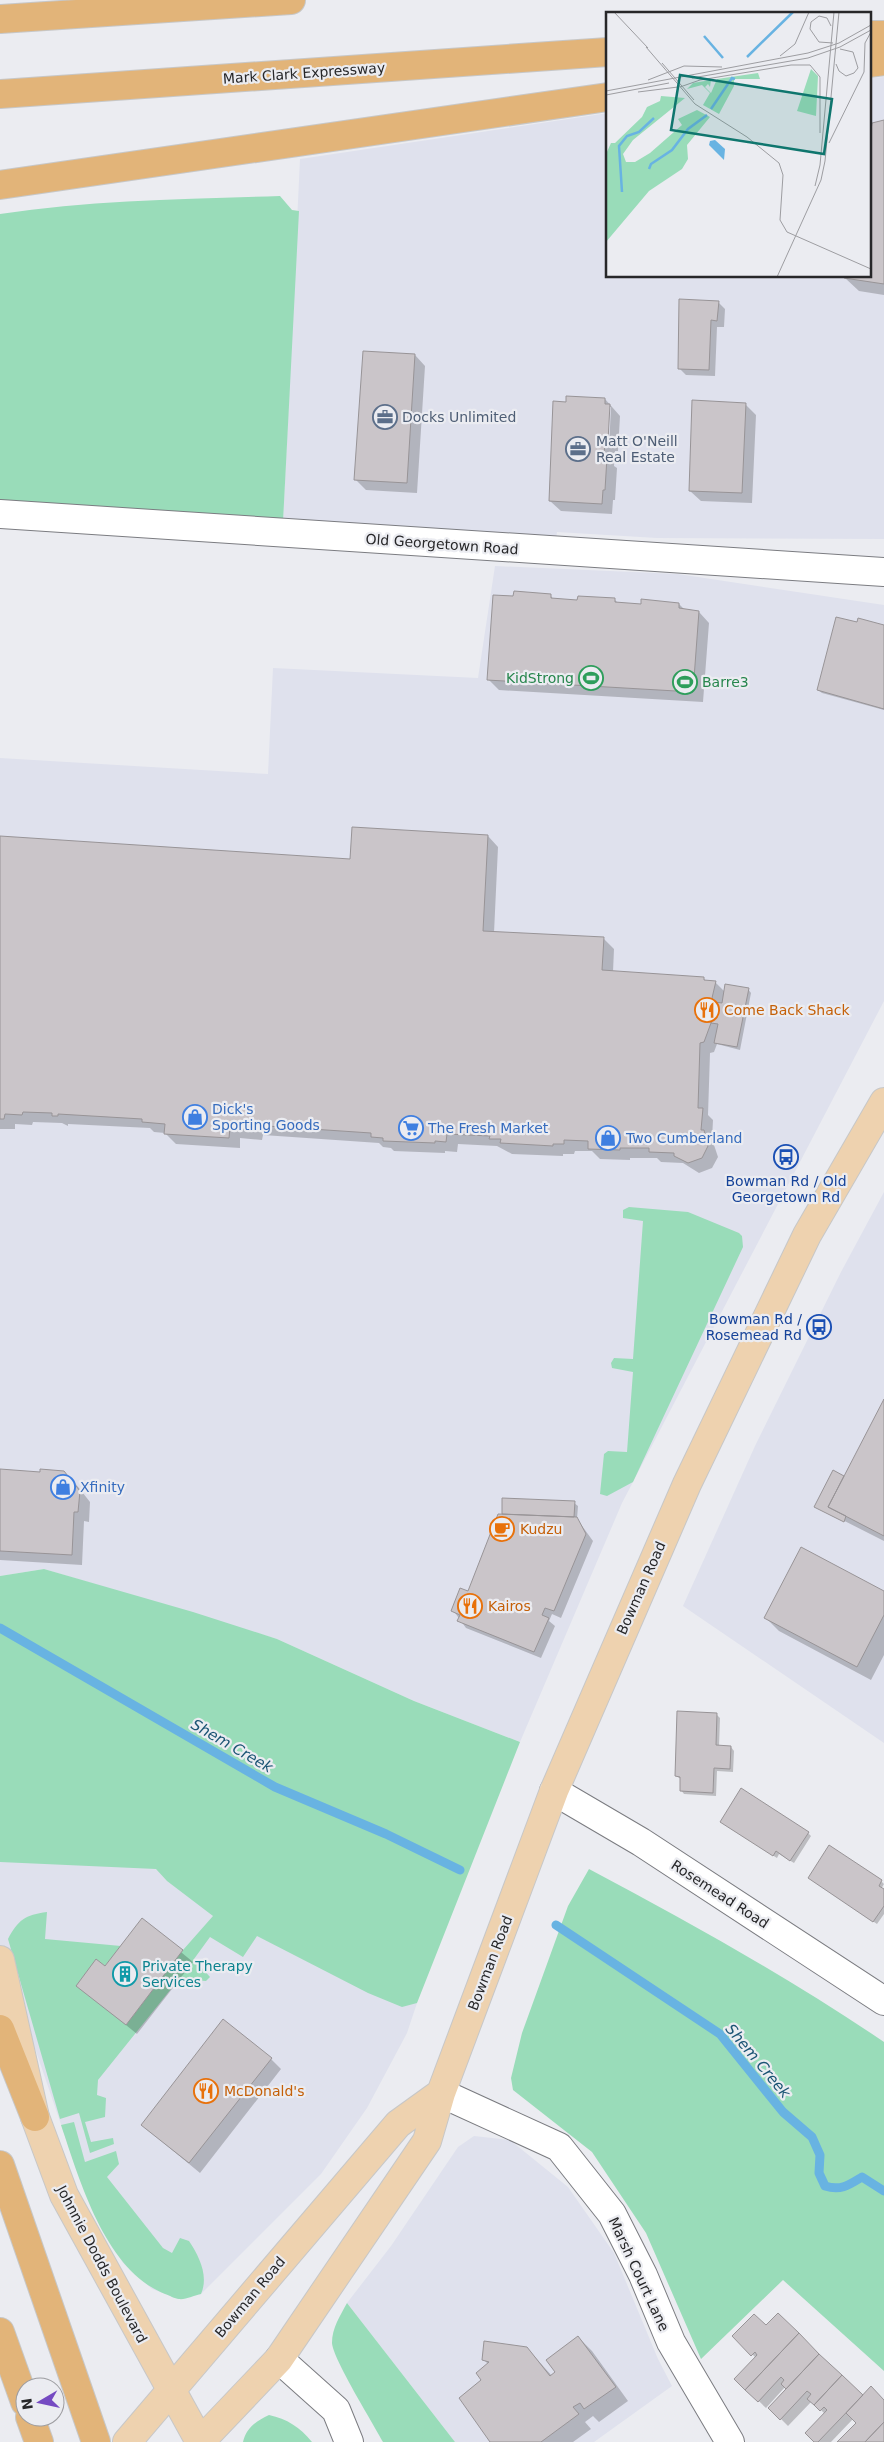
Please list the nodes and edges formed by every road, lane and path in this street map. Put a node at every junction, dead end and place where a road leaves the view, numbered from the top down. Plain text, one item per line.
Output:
1 (291, 0) edge
2 (0, 19) edge
3 (606, 52) edge
4 (0, 94) edge
5 (606, 97) edge
6 (0, 185) edge
7 (0, 514) edge
8 (884, 572) edge
9 (884, 1102) edge
10 (554, 1791) junction
11 (0, 1960) edge
12 (884, 2001) edge
13 (0, 2029) edge
14 (441, 2093) junction
15 (35, 2117) junction
16 (0, 2165) edge
17 (0, 2332) edge
18 (279, 2359) junction
19 (16, 2377) edge
20 (172, 2391) junction
21 (96, 2442) edge
22 (127, 2442) edge
23 (200, 2442) edge
24 (349, 2442) edge
25 (730, 2442) edge

1 - 2 highway
3 - 4 highway, Mark Clark Expressway
5 - 6 highway
7 - 8 street, Old Georgetown Road
9 - 10 main road, Bowman Road
10 - 12 street, Rosemead Road
10 - 14 main road, Bowman Road
11 - 15 main road, Johnnie Dodds Boulevard
13 - 15 highway
14 - 18 main road, Bowman Road
14 - 20 main road, Bowman Road
14 - 25 street, Marsh Court Lane
15 - 20 main road, Johnnie Dodds Boulevard
16 - 21 highway
17 - 19 highway
18 - 23 main road, Bowman Road
18 - 24 street
20 - 22 main road, Bowman Road
20 - 23 main road, Johnnie Dodds Boulevard

